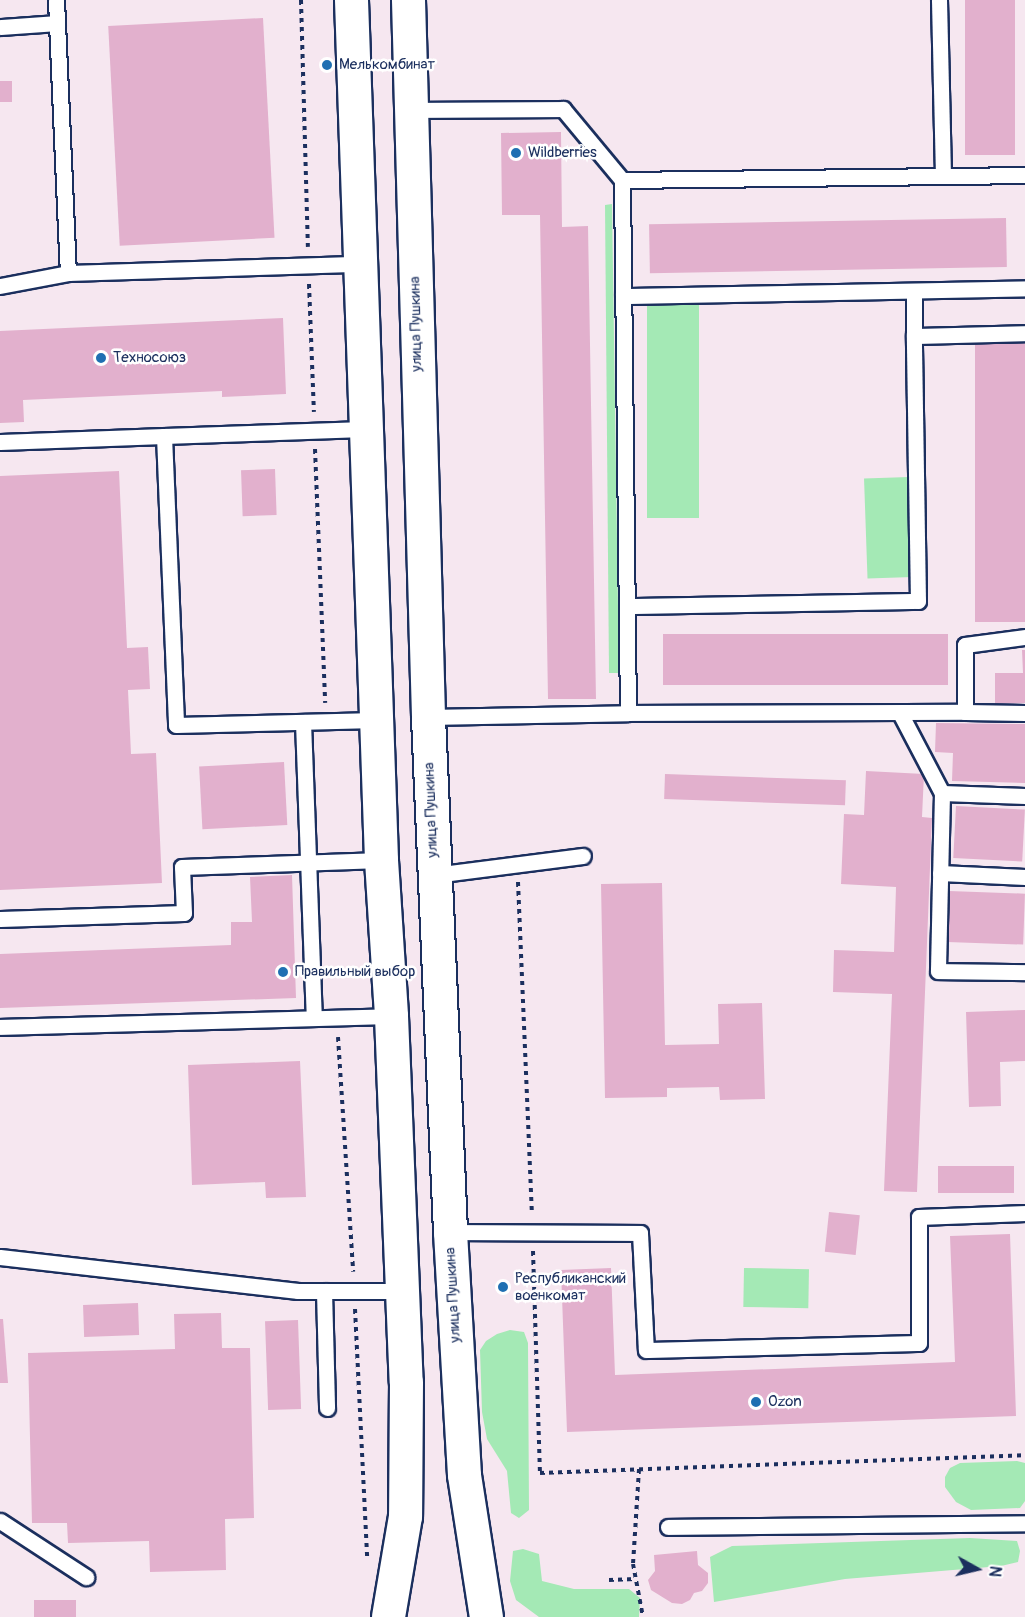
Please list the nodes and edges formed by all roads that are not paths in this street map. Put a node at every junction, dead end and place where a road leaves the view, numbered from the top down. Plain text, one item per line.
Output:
1 (56, 0) edge
2 (351, 0) edge
3 (408, 0) edge
4 (939, 0) edge
5 (57, 23) junction
6 (0, 27) edge
7 (412, 110) junction
8 (1025, 175) edge
9 (943, 176) junction
10 (622, 180) junction
11 (360, 264) junction
12 (68, 273) junction
13 (0, 286) edge
14 (1025, 288) edge
15 (914, 291) junction
16 (623, 296) junction
17 (1025, 333) edge
18 (914, 336) junction
19 (364, 429) junction
20 (164, 436) junction
21 (0, 442) edge
22 (628, 606) junction
23 (1025, 638) edge
24 (900, 712) junction
25 (965, 712) junction
26 (628, 713) junction
27 (1025, 713) edge
28 (428, 717) junction
29 (376, 720) junction
30 (303, 722) junction
31 (942, 793) junction
32 (1025, 796) edge
33 (583, 856) dead end
34 (381, 860) junction
35 (308, 863) junction
36 (940, 873) junction
37 (434, 875) junction
38 (1025, 877) edge
39 (0, 919) edge
40 (1025, 972) edge
41 (391, 1016) junction
42 (314, 1017) junction
43 (0, 1028) edge
44 (1025, 1213) edge
45 (450, 1232) junction
46 (0, 1257) edge
47 (324, 1291) junction
48 (404, 1291) junction
49 (327, 1408) dead end
50 (0, 1521) edge
51 (1025, 1522) edge
52 (668, 1527) dead end
53 (86, 1577) dead end
54 (388, 1617) edge
55 (486, 1617) edge

1 - 5 lane
2 - 11 main road
3 - 7 main road, улица Пушкина
4 - 9 lane
5 - 6 lane
5 - 12 lane
7 - 10 lane
7 - 28 main road, улица Пушкина
8 - 9 lane
9 - 10 lane
10 - 16 lane
11 - 12 lane
11 - 19 main road
12 - 13 lane
14 - 15 lane
15 - 16 lane
15 - 18 lane
16 - 22 lane
17 - 18 lane
18 - 22 lane
19 - 20 lane
19 - 29 main road
20 - 21 lane
20 - 30 lane
22 - 26 lane
23 - 25 lane
24 - 25 lane
24 - 26 lane
24 - 31 lane
25 - 27 lane
26 - 28 lane
28 - 37 main road, улица Пушкина
29 - 30 lane
29 - 34 main road
30 - 35 lane
31 - 32 lane
31 - 36 lane
33 - 37 lane
34 - 35 lane
34 - 41 main road
35 - 39 lane
35 - 42 lane
36 - 38 lane
36 - 40 lane
37 - 45 main road, улица Пушкина
41 - 42 lane
41 - 48 main road
42 - 43 lane
44 - 45 lane
45 - 55 main road, улица Пушкина
46 - 47 lane
47 - 48 lane
47 - 49 lane
48 - 54 main road
50 - 53 lane
51 - 52 lane

